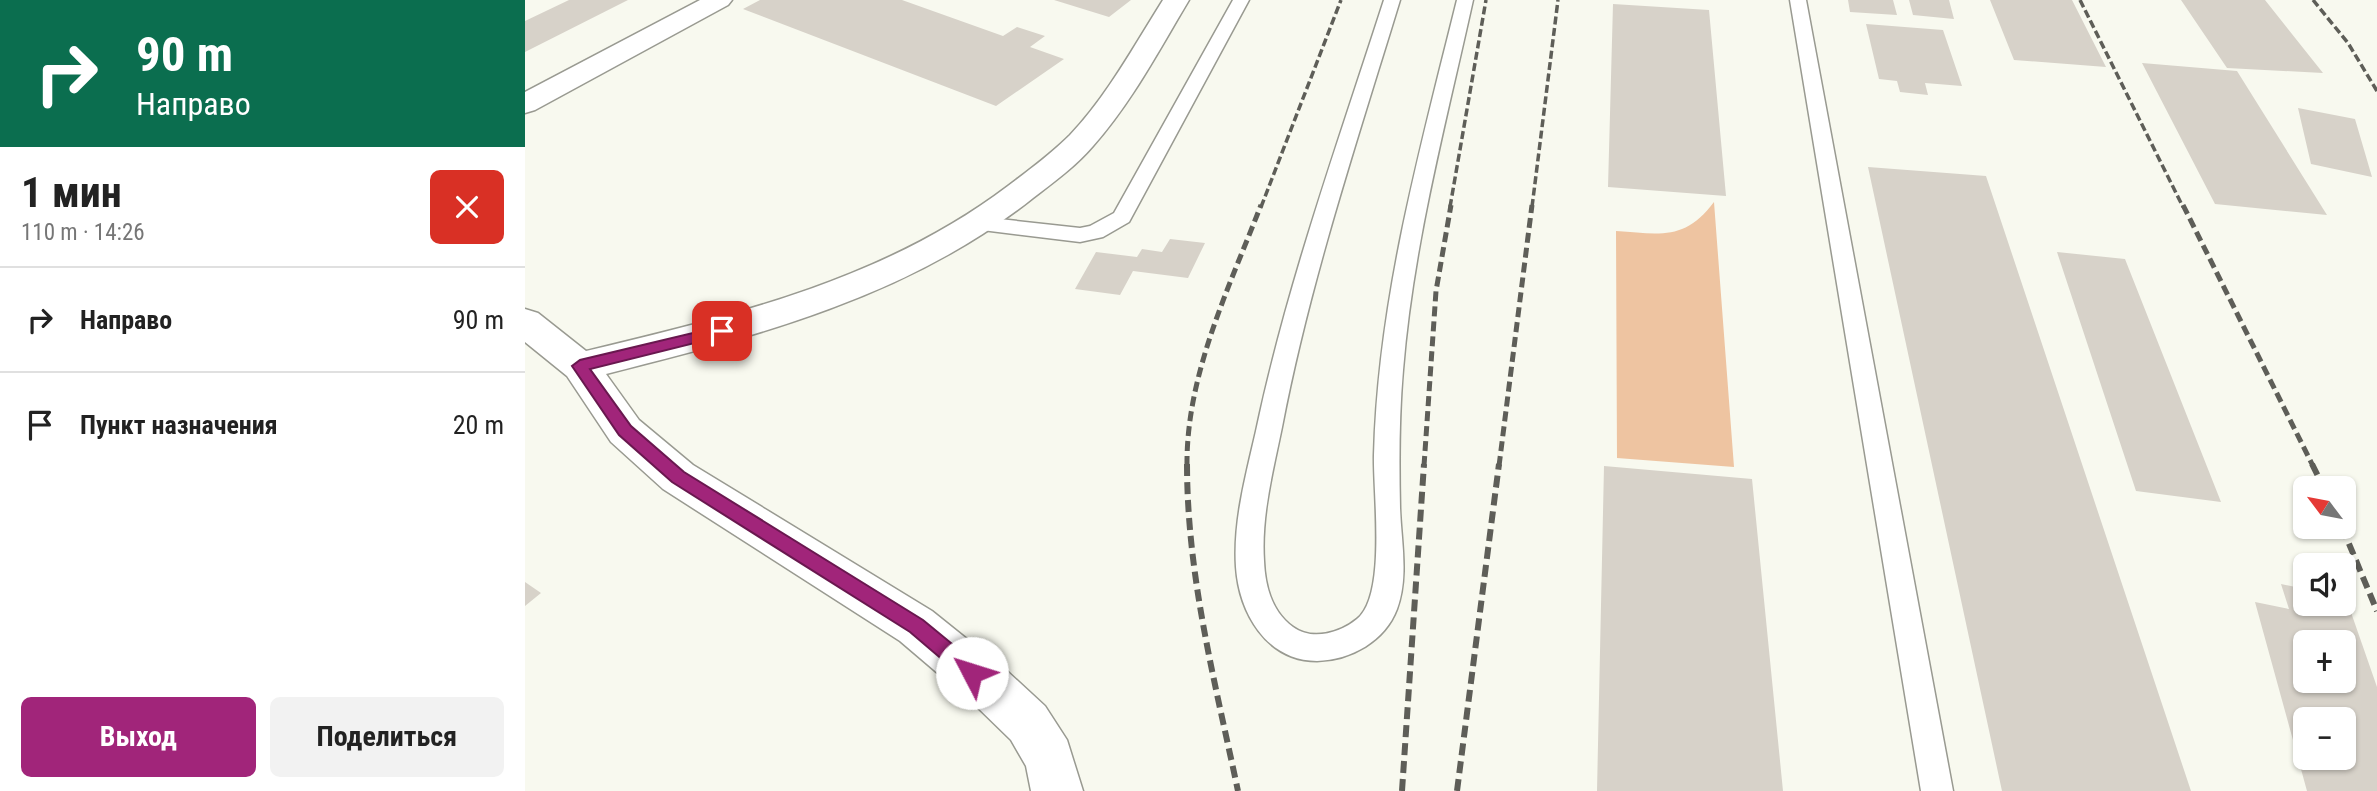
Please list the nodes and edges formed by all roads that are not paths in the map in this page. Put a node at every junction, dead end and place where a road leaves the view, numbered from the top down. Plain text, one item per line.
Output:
1 (719, 0) edge
2 (1176, 0) edge
3 (1241, 0) edge
4 (1392, 0) edge
5 (1465, 0) edge
6 (1798, 0) edge
7 (525, 104) edge
8 (981, 224) junction
9 (525, 322) edge
10 (580, 366) junction
11 (1057, 791) edge
12 (1937, 791) edge

1 - 7 street
2 - 8 street
3 - 8 lane
4 - 5 lane
6 - 12 lane
8 - 10 street
9 - 10 street
10 - 11 street

